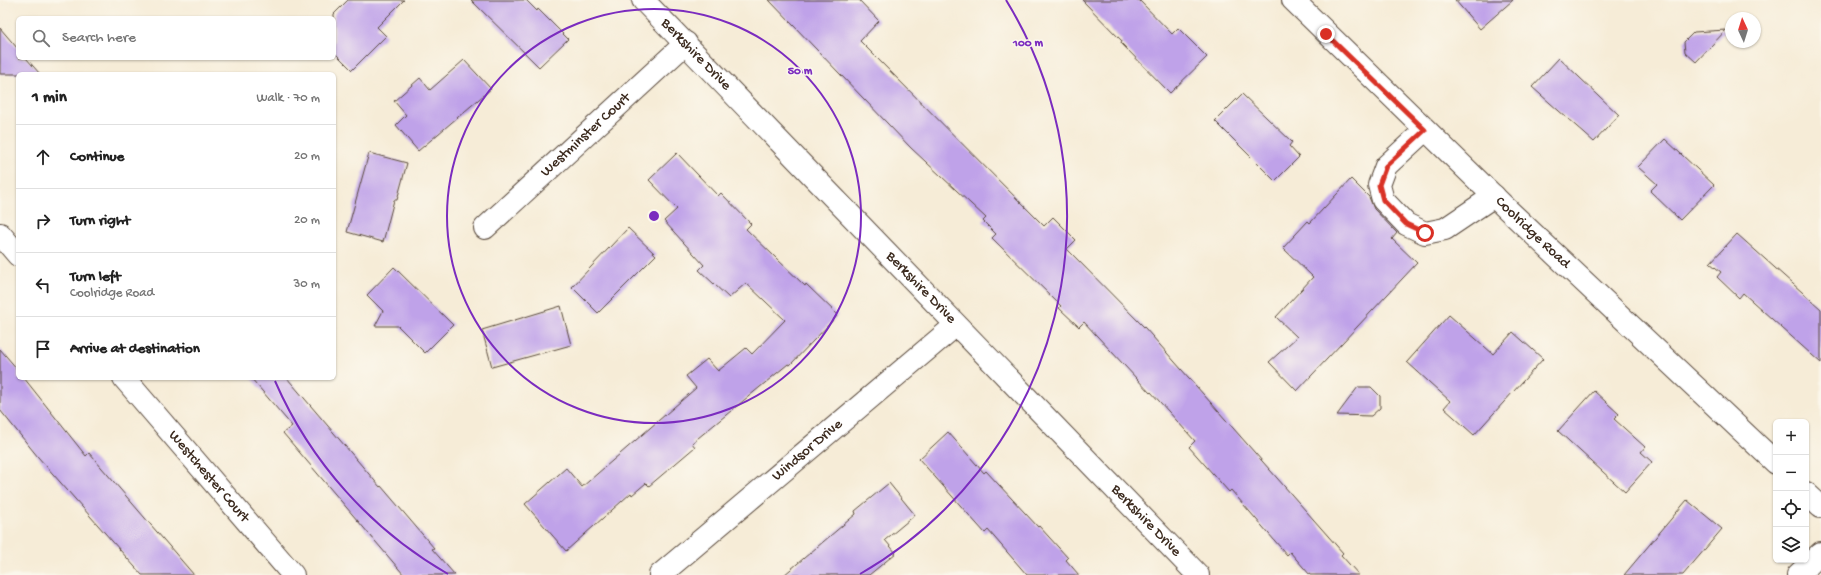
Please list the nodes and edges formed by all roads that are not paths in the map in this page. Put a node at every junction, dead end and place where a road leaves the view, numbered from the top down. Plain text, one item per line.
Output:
1 (643, 0) edge
2 (1293, 0) edge
3 (686, 43) junction
4 (1425, 130) junction
5 (1494, 196) junction
6 (485, 228) dead end
7 (0, 234) edge
8 (16, 253) edge
9 (956, 326) junction
10 (126, 380) edge
11 (1773, 460) edge
12 (1809, 495) edge
13 (1821, 508) edge
14 (1821, 553) edge
15 (293, 575) edge
16 (660, 575) edge
17 (1198, 575) edge
18 (1798, 575) edge

1 - 3 street, Berkshire Drive
2 - 4 street, Coolridge Road
3 - 6 street, Westminster Court
3 - 9 street, Berkshire Drive
4 - 5 street, Coolridge Road
4 - 5 street
5 - 11 street, Coolridge Road
7 - 8 street
9 - 16 street, Windsor Drive
9 - 17 street, Berkshire Drive
10 - 15 street, Westchester Court
12 - 13 street
14 - 18 street

